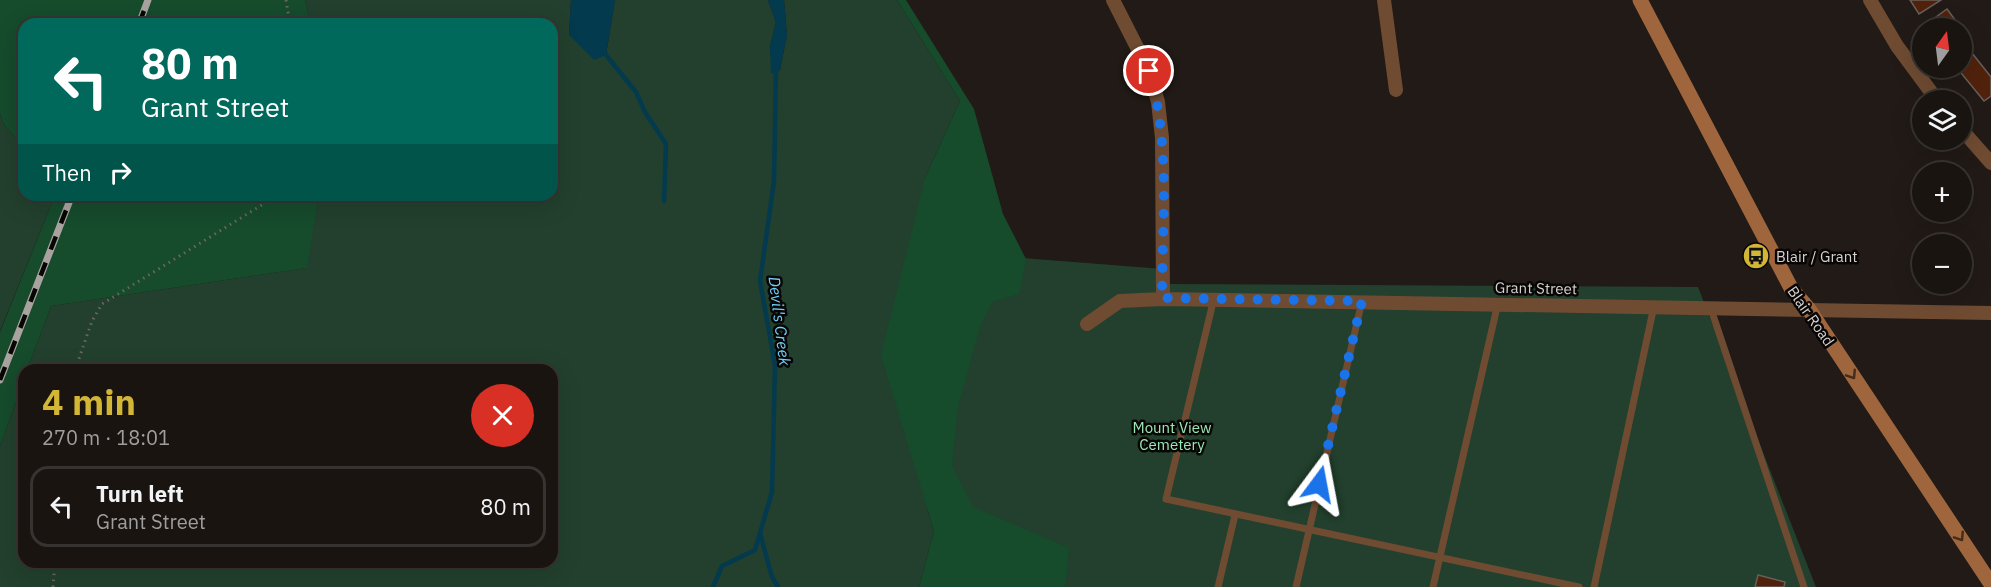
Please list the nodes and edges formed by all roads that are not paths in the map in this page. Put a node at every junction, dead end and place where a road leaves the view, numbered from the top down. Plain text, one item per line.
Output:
1 (1113, 0) edge
2 (1384, 0) edge
3 (1640, 0) edge
4 (1870, 0) edge
5 (1396, 90) dead end
6 (1930, 90) edge
7 (1972, 141) edge
8 (1991, 163) edge
9 (1162, 298) junction
10 (1214, 298) junction
11 (1362, 301) junction
12 (1498, 303) junction
13 (1654, 306) junction
14 (1710, 306) junction
15 (1808, 308) junction
16 (1991, 313) edge
17 (1087, 324) dead end
18 (1235, 515) junction
19 (1308, 530) junction
20 (1441, 556) junction
21 (1991, 584) edge
22 (1218, 587) edge
23 (1296, 587) edge
24 (1433, 587) edge
25 (1579, 587) edge
26 (1594, 587) edge
27 (1804, 587) edge

1 - 9 street
2 - 5 street
3 - 15 street, Blair Road
4 - 6 street
7 - 8 street
9 - 10 street, Grant Street
9 - 17 street, Grant Street
10 - 11 street, Grant Street
10 - 18 lane
11 - 12 street, Grant Street
11 - 19 lane
12 - 13 street, Grant Street
12 - 20 lane
13 - 14 street, Grant Street
13 - 26 lane
14 - 15 street, Grant Street
14 - 27 lane
15 - 16 street, Grant Street
15 -> 21 street, Blair Road
18 - 19 lane
18 - 22 lane
19 - 20 lane
19 - 23 lane
20 - 24 lane
20 - 25 lane

